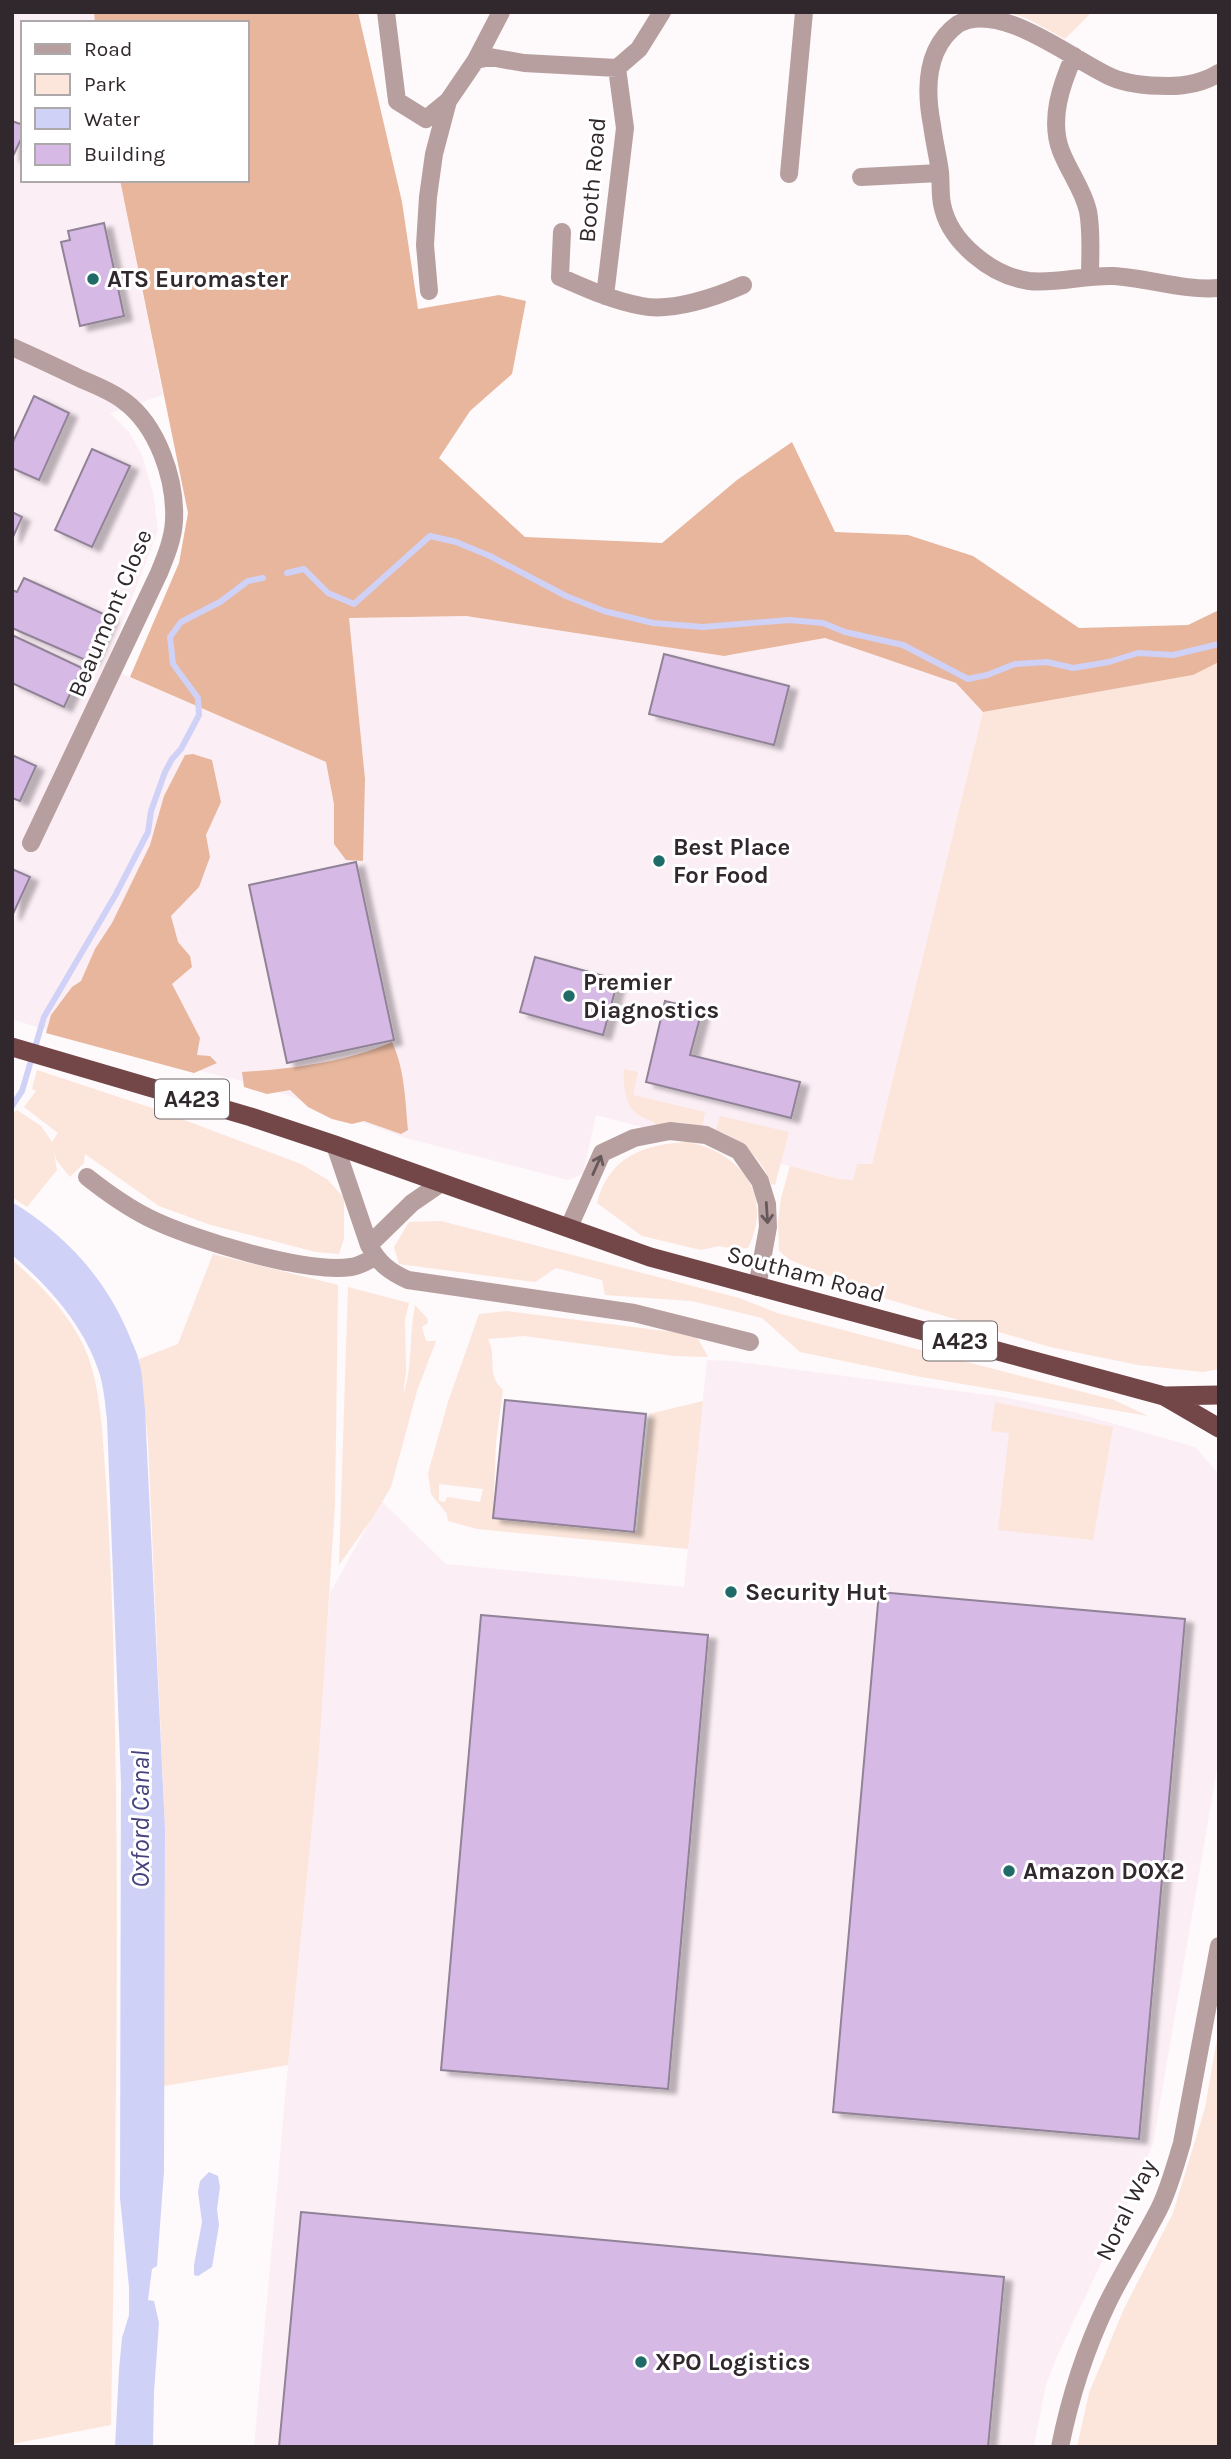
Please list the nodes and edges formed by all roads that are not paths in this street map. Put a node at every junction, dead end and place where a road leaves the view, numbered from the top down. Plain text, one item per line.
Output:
1 (386, 12) edge
2 (501, 12) edge
3 (662, 12) edge
4 (804, 12) edge
5 (1074, 56) junction
6 (476, 60) junction
7 (617, 68) junction
8 (1219, 73) edge
9 (448, 101) junction
10 (940, 173) junction
11 (789, 174) dead end
12 (861, 177) dead end
13 (562, 232) dead end
14 (1090, 277) junction
15 (743, 285) dead end
16 (1219, 288) edge
17 (429, 291) dead end
18 (605, 296) junction
19 (12, 347) edge
20 (31, 843) dead end
21 (16, 1047) edge
22 (335, 1145) junction
23 (87, 1177) dead end
24 (441, 1182) junction
25 (569, 1227) junction
26 (372, 1251) junction
27 (757, 1287) junction
28 (750, 1342) dead end
29 (1219, 1395) edge
30 (1164, 1396) junction
31 (1219, 1428) edge
32 (1219, 1946) edge
33 (1060, 2447) edge

1 - 9 street
2 - 6 street
3 - 7 street
4 - 11 street
5 - 8 street
5 - 10 street
5 - 14 street
6 - 7 street
6 - 9 street
7 - 18 street, Booth Road
9 - 17 street
10 - 12 street
10 - 14 street
13 - 18 street, Booth Road
14 - 16 street
15 - 18 street, Booth Road
19 - 20 street, Beaumont Close
21 - 22 highway, Southam Road / A423
22 - 24 highway, Southam Road / A423
22 - 26 street
23 - 26 street
24 - 25 highway, Southam Road / A423
24 - 26 street
25 - 27 highway, Southam Road / A423
25 -> 27 street
26 - 28 street
27 - 30 highway, Southam Road / A423
29 - 30 highway, Southam Road / A423
30 - 31 highway, Southam Road / A423
32 - 33 street, Noral Way

